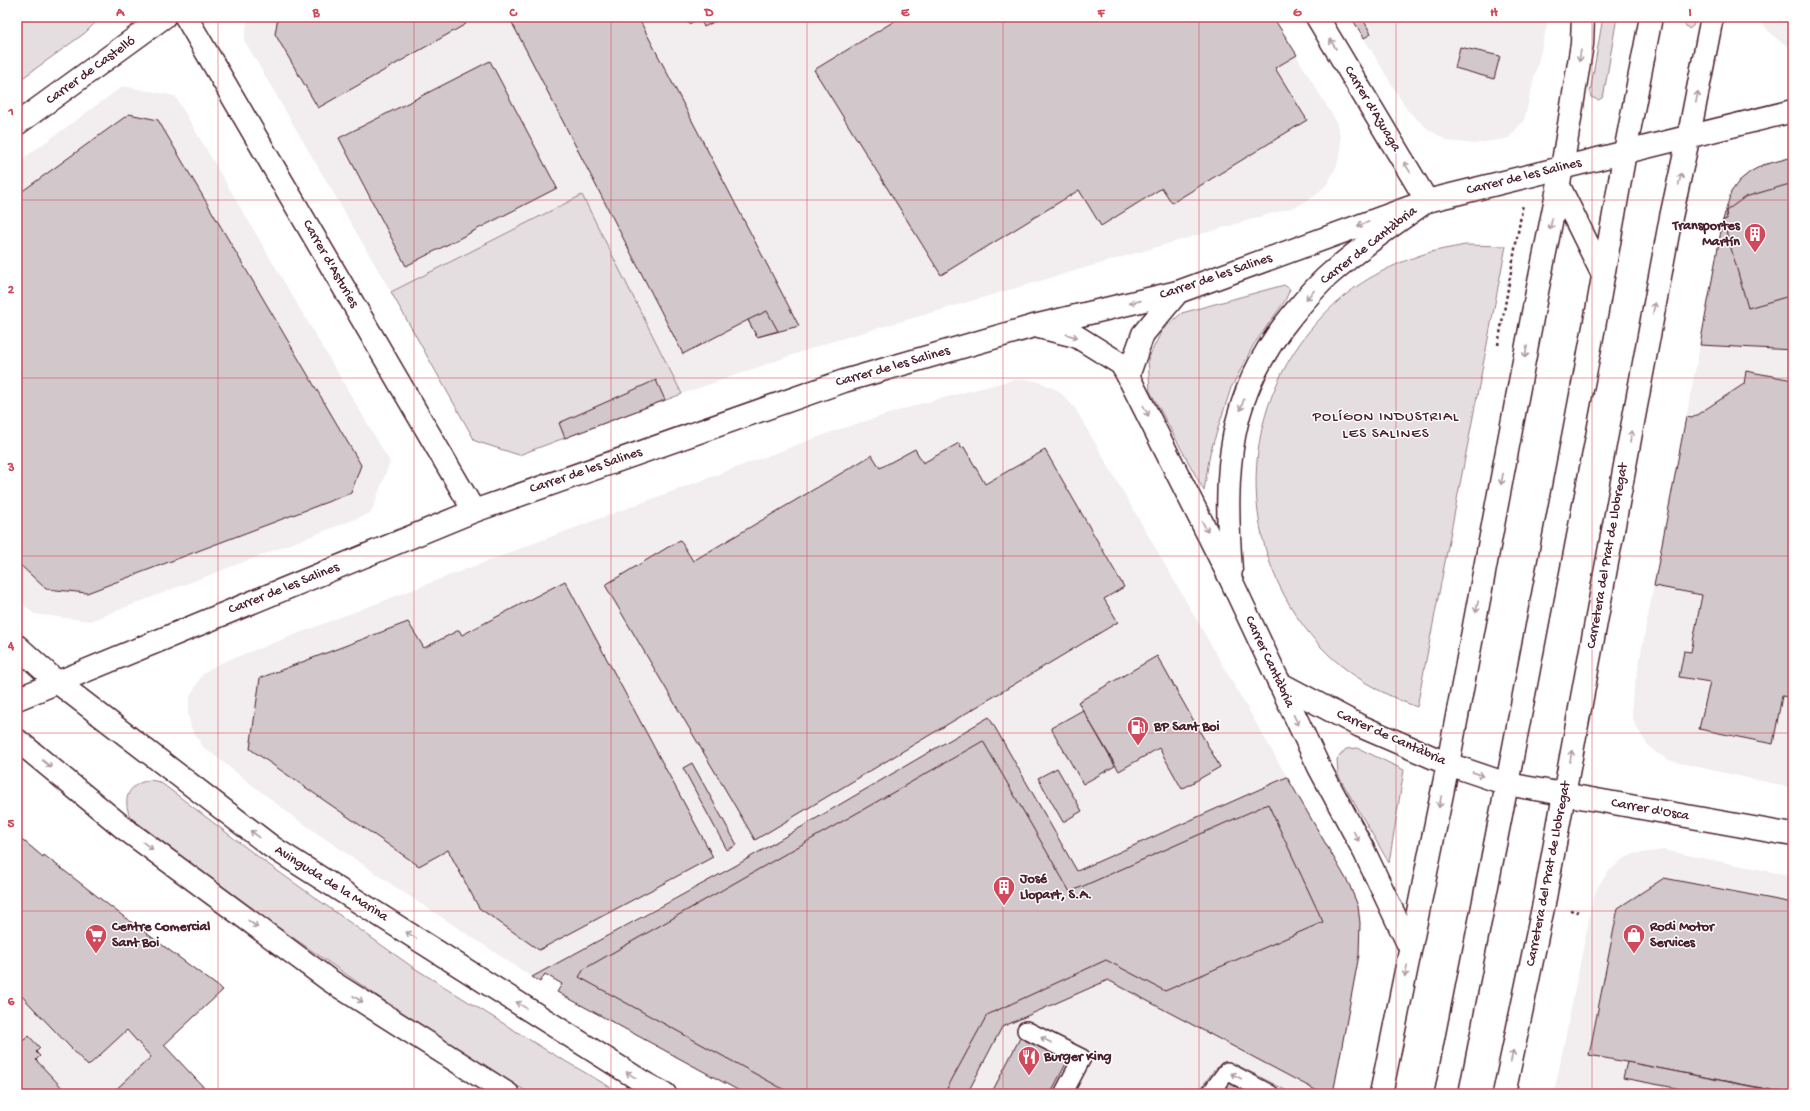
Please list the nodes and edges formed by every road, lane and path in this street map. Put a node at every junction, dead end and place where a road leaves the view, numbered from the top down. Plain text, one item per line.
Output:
1 (164, 17) edge
2 (186, 17) edge
3 (1317, 17) edge
4 (1583, 17) edge
5 (1652, 17) edge
6 (1712, 17) edge
7 (1793, 111) edge
8 (17, 124) edge
9 (1689, 135) junction
10 (1625, 152) junction
11 (1528, 176) junction
12 (1560, 177) junction
13 (1427, 201) junction
14 (1603, 275) junction
15 (1178, 292) junction
16 (1034, 326) junction
17 (1498, 347) dead end
18 (1128, 376) junction
19 (474, 511) junction
20 (1232, 580) junction
21 (17, 646) edge
22 (57, 682) junction
23 (1279, 683) junction
24 (17, 699) edge
25 (17, 740) edge
26 (1448, 764) junction
27 (1507, 784) junction
28 (1564, 795) junction
29 (1793, 835) edge
30 (1410, 948) junction
31 (1026, 1030) dead end
32 (508, 1094) edge
33 (665, 1094) edge
34 (1063, 1094) edge
35 (1210, 1094) edge
36 (1270, 1094) edge
37 (1381, 1094) edge
38 (1446, 1094) edge
39 (1504, 1094) edge

1 - 8 street, Carrer de Castelló
2 - 19 street, Carrer d'Asturies
13 -> 3 street, Carrer d'Azuaga
4 -> 12 street
5 - 10 street
9 -> 6 street, Carretera del Prat de Llobregat
7 - 9 street, Carrer de les Salines
9 - 10 street, Carrer de les Salines
28 -> 9 street, Carretera del Prat de Llobregat
10 - 12 street, Carrer de les Salines
10 - 14 street
11 - 12 street, Carrer de les Salines
11 - 13 street, Carrer de les Salines
11 - 17 path
12 - 14 street
12 -> 26 street
13 -> 15 street, Carrer de les Salines
13 -> 20 street, Carrer de Cantàbria
14 - 27 street
15 -> 16 street, Carrer de les Salines
15 - 18 street
16 -> 18 street, Carrer Cantàbria
16 - 19 street, Carrer de les Salines
18 -> 20 street, Carrer Cantàbria
19 - 22 street, Carrer de les Salines
20 - 23 street, Carrer Cantàbria
21 - 22 street, Avinguda de la Marina
22 - 24 street, Carrer de les Salines
33 -> 22 street, Avinguda de la Marina
23 - 26 street, Carrer de Cantàbria
23 -> 30 street, Carrer Cantàbria
25 -> 32 street
26 -> 27 street, Carrer de Cantàbria
26 -> 30 street
27 - 28 street, Carrer d'Osca
27 - 38 street
28 - 29 street, Carrer d'Osca
39 -> 28 street, Carretera del Prat de Llobregat
30 -> 37 street
34 -> 31 lane
36 -> 35 lane

